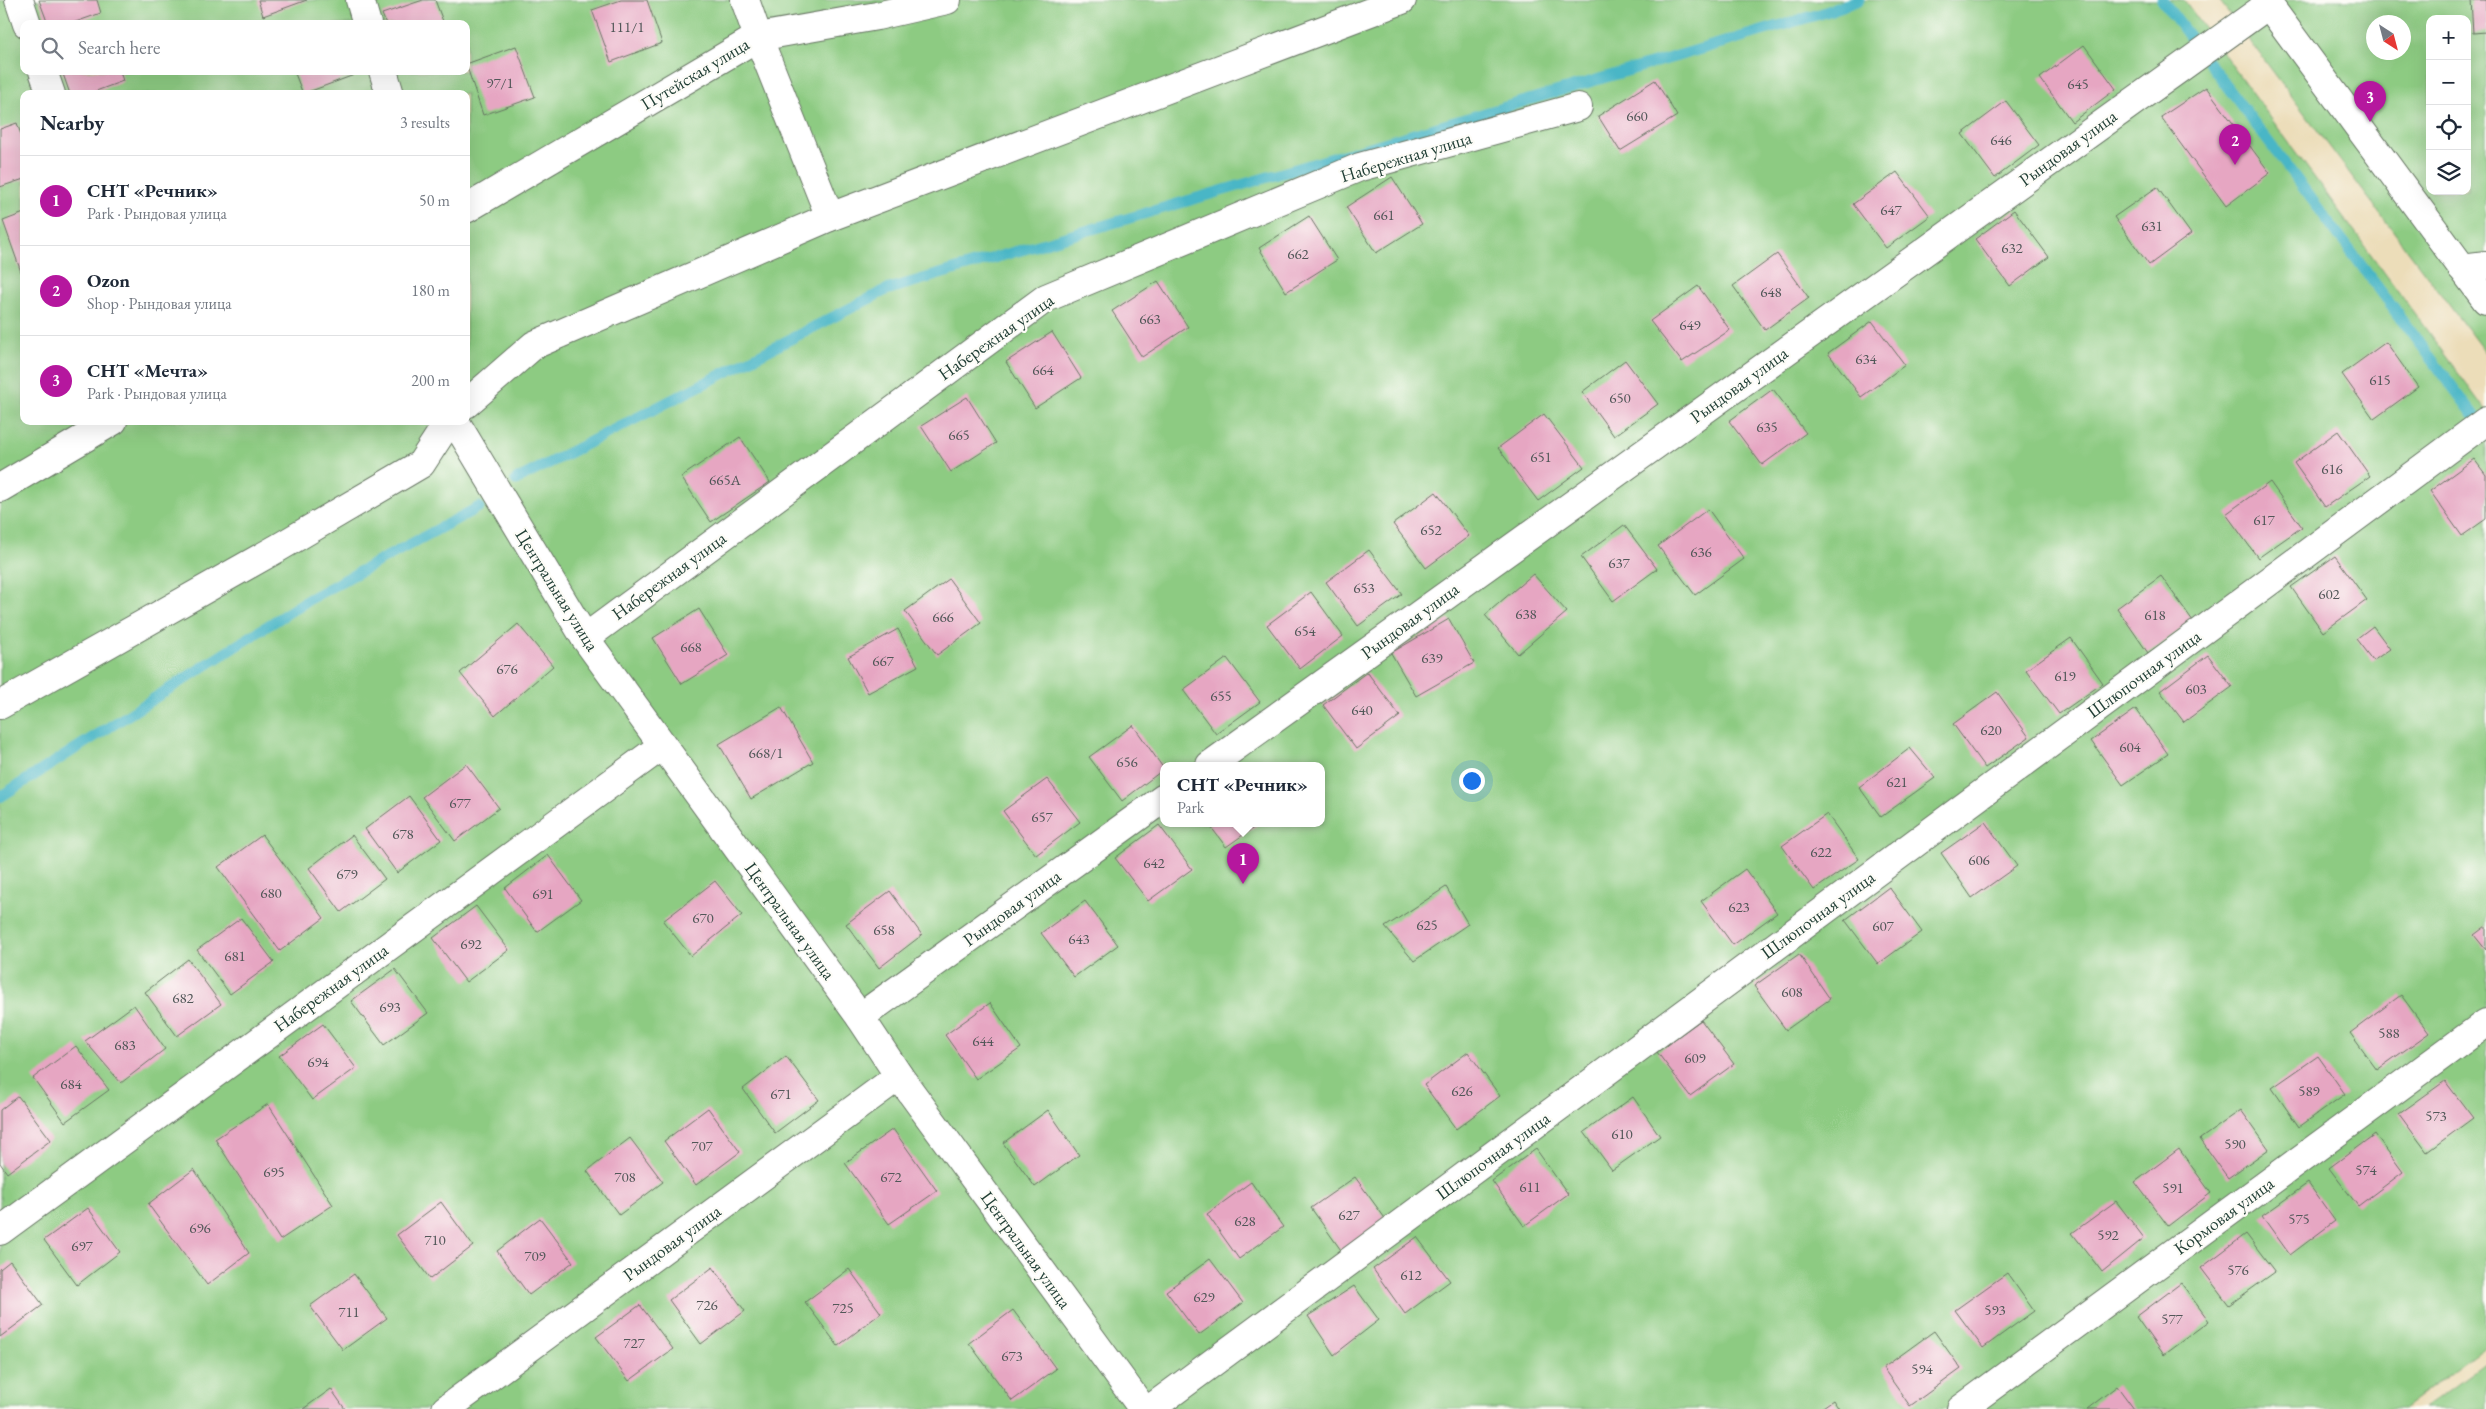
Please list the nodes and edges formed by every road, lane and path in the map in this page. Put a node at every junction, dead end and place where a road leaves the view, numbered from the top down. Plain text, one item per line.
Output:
1 (19, 0) edge
2 (360, 0) edge
3 (745, 0) edge
4 (947, 0) edge
5 (1402, 0) edge
6 (2266, 2) edge
7 (26, 20) edge
8 (366, 20) edge
9 (758, 37) junction
10 (44, 75) edge
11 (384, 75) edge
12 (50, 90) edge
13 (389, 90) edge
14 (1578, 107) dead end
15 (470, 207) edge
16 (830, 217) junction
17 (2474, 266) edge
18 (2486, 300) edge
19 (470, 401) edge
20 (106, 425) edge
21 (446, 425) edge
22 (457, 425) edge
23 (2476, 428) edge
24 (0, 488) edge
25 (585, 638) junction
26 (0, 705) edge
27 (662, 746) junction
28 (1214, 762) edge
29 (1160, 801) edge
30 (860, 1017) junction
31 (2486, 1023) edge
32 (899, 1076) junction
33 (0, 1231) edge
34 (446, 1409) edge
35 (1143, 1409) edge
36 (1150, 1409) edge
37 (1961, 1409) edge

1 - 7 street
2 - 8 street
3 - 9 street
4 - 9 street, Путейская улица
5 - 16 street
6 - 17 street
6 - 28 street, Рындовая улица
9 - 15 street, Путейская улица
9 - 16 street
10 - 12 street
11 - 13 street
14 - 25 street, Набережная улица
16 - 19 street
17 - 18 street
20 - 24 street
21 - 26 street
22 - 25 street, Центральная улица
23 - 36 street, Шлюпочная улица
25 - 27 street, Центральная улица
27 - 30 street, Центральная улица
27 - 33 street, Набережная улица
29 - 30 street, Рындовая улица
30 - 32 street, Центральная улица
31 - 37 street, Кормовая улица
32 - 34 street, Рындовая улица
32 - 35 street, Центральная улица

